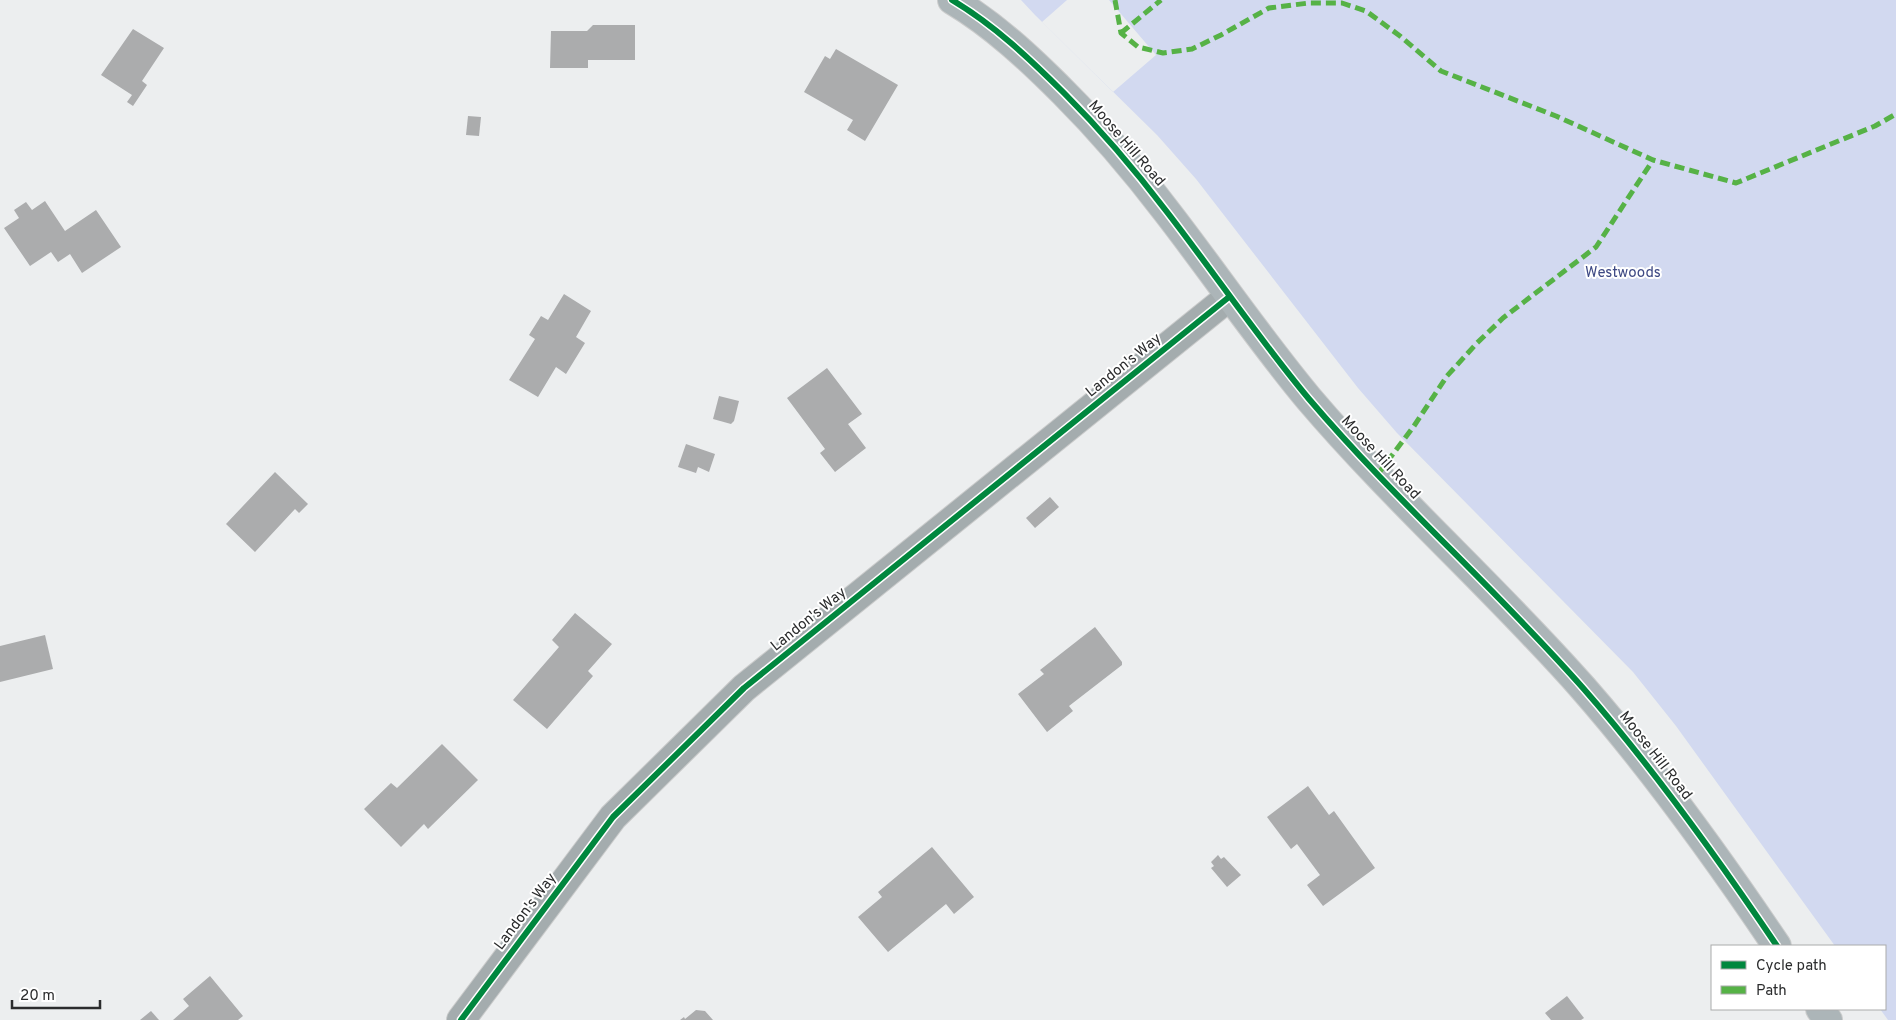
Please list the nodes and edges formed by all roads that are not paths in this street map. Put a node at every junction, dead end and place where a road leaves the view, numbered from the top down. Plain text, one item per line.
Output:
1 (952, 0) edge
2 (1229, 297) junction
3 (1776, 945) edge
4 (462, 1020) edge

1 - 2 street, Moose Hill Road
2 - 3 street, Moose Hill Road
2 - 4 street, Landon's Way

